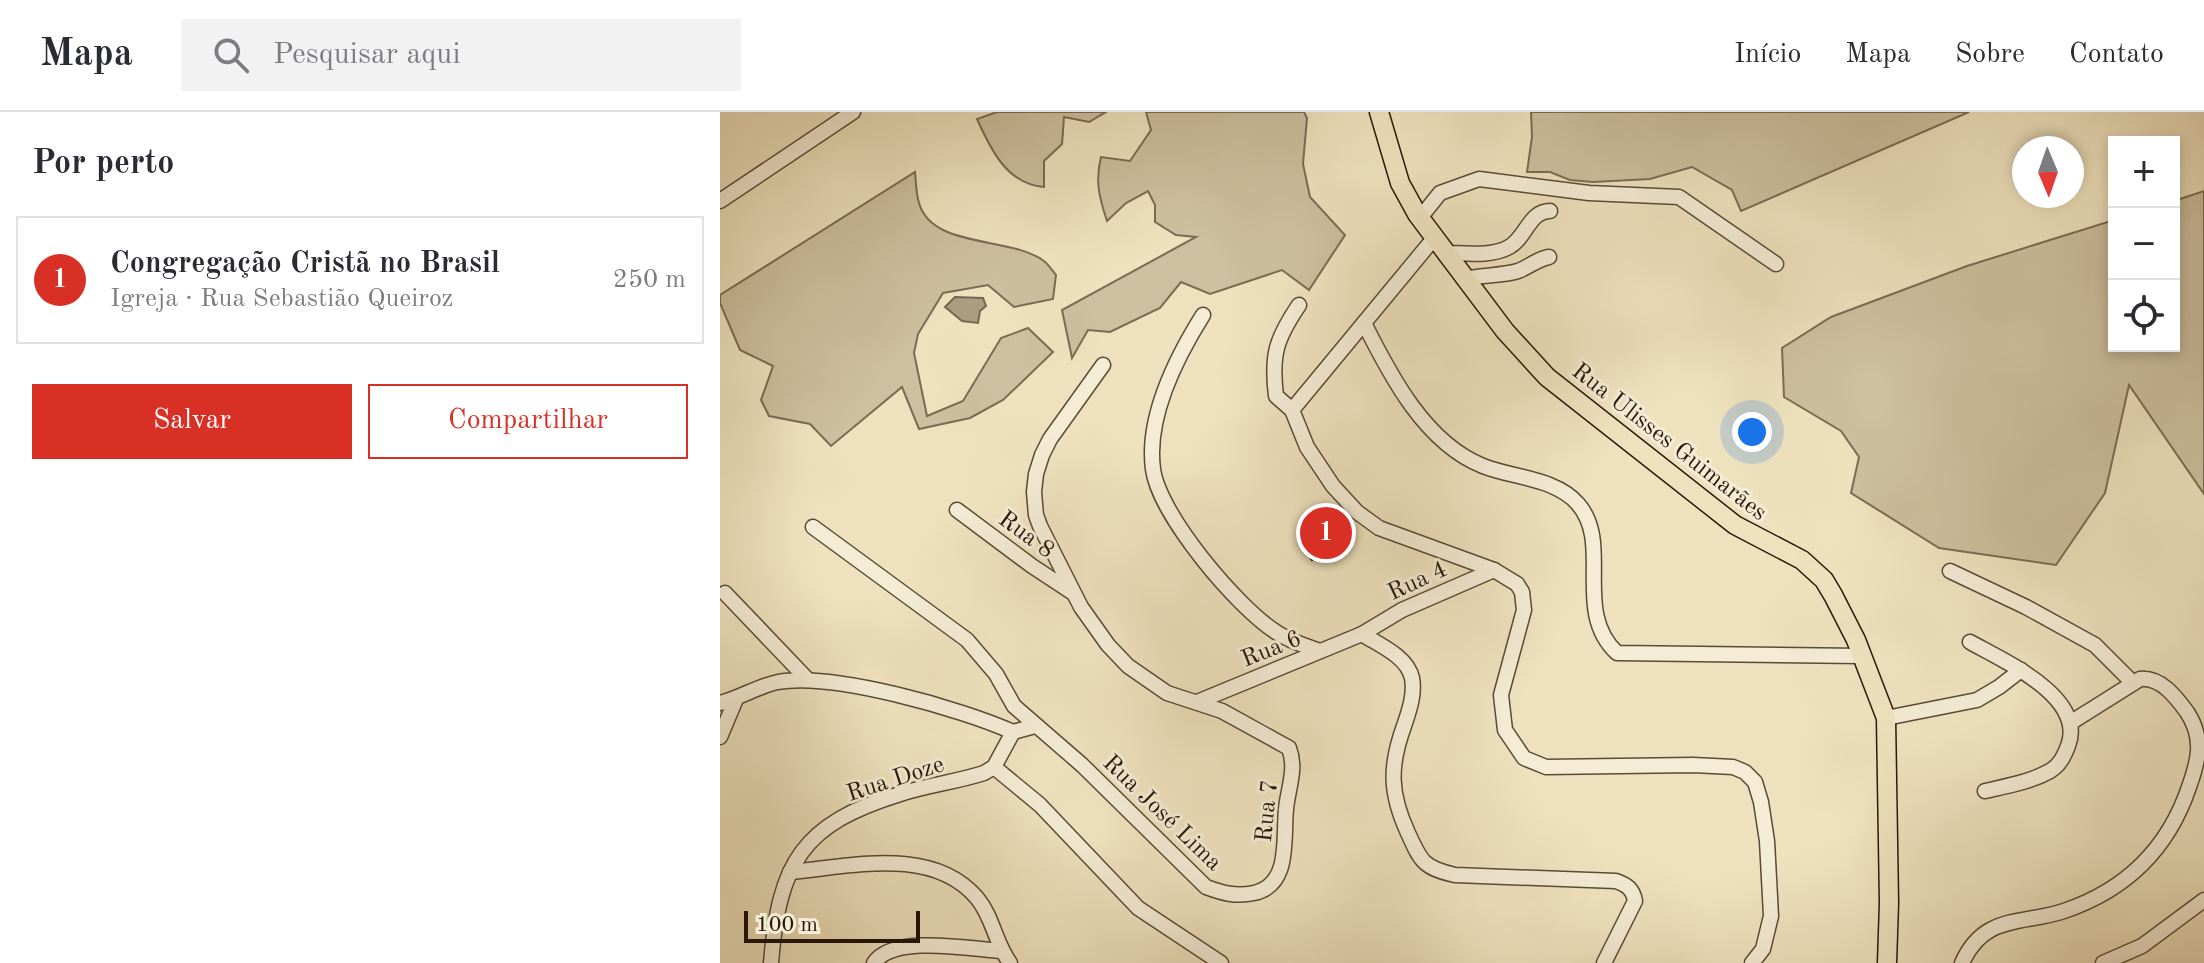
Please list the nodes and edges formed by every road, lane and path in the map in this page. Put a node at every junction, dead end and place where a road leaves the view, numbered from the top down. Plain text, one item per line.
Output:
1 (1379, 112) edge
2 (849, 113) edge
3 (720, 201) edge
4 (1550, 211) dead end
5 (1420, 218) junction
6 (1435, 237) junction
7 (1445, 253) junction
8 (1549, 257) dead end
9 (1776, 264) dead end
10 (1464, 279) junction
11 (1299, 305) dead end
12 (1203, 315) dead end
13 (1364, 323) junction
14 (1103, 365) dead end
15 (1292, 410) junction
16 (957, 510) dead end
17 (813, 527) dead end
18 (1494, 570) junction
19 (1950, 571) dead end
20 (725, 593) dead end
21 (1073, 593) junction
22 (1362, 634) junction
23 (1970, 642) dead end
24 (1320, 651) junction
25 (1862, 656) junction
26 (2021, 670) junction
27 (808, 680) junction
28 (2133, 683) junction
29 (736, 699) junction
30 (1197, 702) junction
31 (720, 703) edge
32 (1886, 718) junction
33 (2070, 723) junction
34 (1035, 726) junction
35 (1013, 732) junction
36 (720, 737) edge
37 (2202, 755) edge
38 (994, 767) junction
39 (1985, 791) dead end
40 (790, 872) junction
41 (1273, 885) joint
42 (2204, 900) edge
43 (1006, 957) edge
44 (771, 963) edge
45 (874, 963) edge
46 (1221, 963) edge
47 (1604, 963) edge
48 (1752, 963) edge
49 (1887, 963) edge
50 (1962, 963) edge
51 (2103, 963) edge

1 - 5 main road, Rua Ulisses Guimarães
2 - 3 street
4 - 7 street
5 - 6 main road, Rua Ulisses Guimarães
5 - 9 street
6 - 7 main road, Rua Ulisses Guimarães
6 - 13 street
7 - 10 main road, Rua Ulisses Guimarães
8 - 10 street
10 - 25 main road, Rua Ulisses Guimarães
11 - 15 street
12 - 24 street
13 - 15 street
13 - 25 street
14 - 21 street
15 - 18 street
16 - 21 street, Rua 8
17 - 34 street, Rua José Lima
18 - 22 street, Rua 4
18 - 48 street
19 - 28 street
20 - 27 street
21 - 30 street
22 - 24 street, Rua 6
22 - 47 street
23 - 26 street
24 - 30 street, Rua 6
25 - 32 main road, Rua Ulisses Guimarães
26 - 32 street
26 - 33 street
27 - 29 street
27 - 35 street
28 - 33 street
28 - 37 street
29 - 31 street
29 - 36 street
30 - 41 street, Rua 7
32 - 49 main road, Rua Ulisses Guimarães
33 - 39 street
34 - 35 street
34 - 41 street, Rua José Lima
35 - 38 street
37 - 50 street
38 - 40 street, Rua Doze
38 - 46 street
40 - 43 street
40 - 44 street, Rua Doze
42 - 51 street
43 - 45 street

